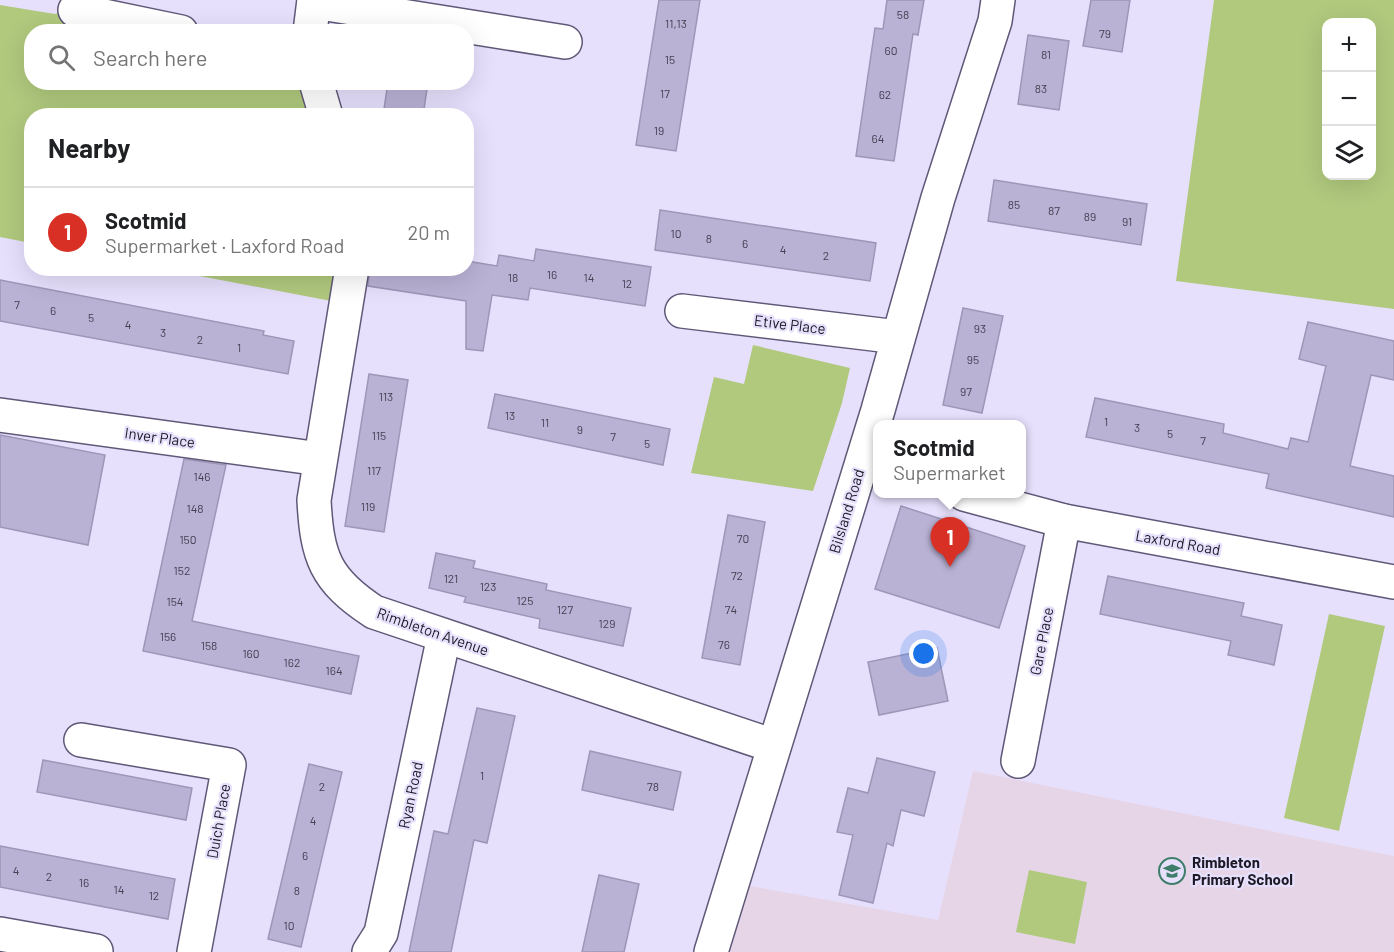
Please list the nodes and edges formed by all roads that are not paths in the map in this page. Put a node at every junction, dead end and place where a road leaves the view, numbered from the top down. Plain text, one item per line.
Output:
1 (998, 0) edge
2 (75, 10) dead end
3 (313, 11) edge
4 (142, 24) edge
5 (419, 24) edge
6 (474, 31) edge
7 (565, 42) dead end
8 (318, 90) edge
9 (324, 108) edge
10 (351, 276) edge
11 (681, 311) dead end
12 (898, 337) junction
13 (0, 415) edge
14 (879, 420) edge
15 (873, 449) edge
16 (320, 459) junction
17 (869, 467) edge
18 (979, 498) edge
19 (1064, 521) junction
20 (1394, 582) edge
21 (444, 636) junction
22 (81, 740) dead end
23 (774, 746) junction
24 (1018, 761) dead end
25 (0, 934) edge
26 (99, 952) edge
27 (194, 952) edge
28 (369, 952) edge
29 (711, 952) edge

1 - 12 street, Bilsland Road
2 - 4 street
3 - 5 street
6 - 7 street
8 - 9 street
10 - 16 street, Rimbleton Avenue
11 - 12 street, Etive Place
12 - 14 street, Bilsland Road
13 - 16 street, Inver Place
15 - 17 street, Bilsland Road
16 - 21 street, Rimbleton Avenue
17 - 23 street, Bilsland Road
18 - 19 street, Laxford Road
19 - 20 street, Laxford Road
19 - 24 street, Gare Place
21 - 23 street, Rimbleton Avenue
21 - 28 street, Ryan Road
22 - 27 street, Duich Place
23 - 29 street, Bilsland Road
25 - 26 street

